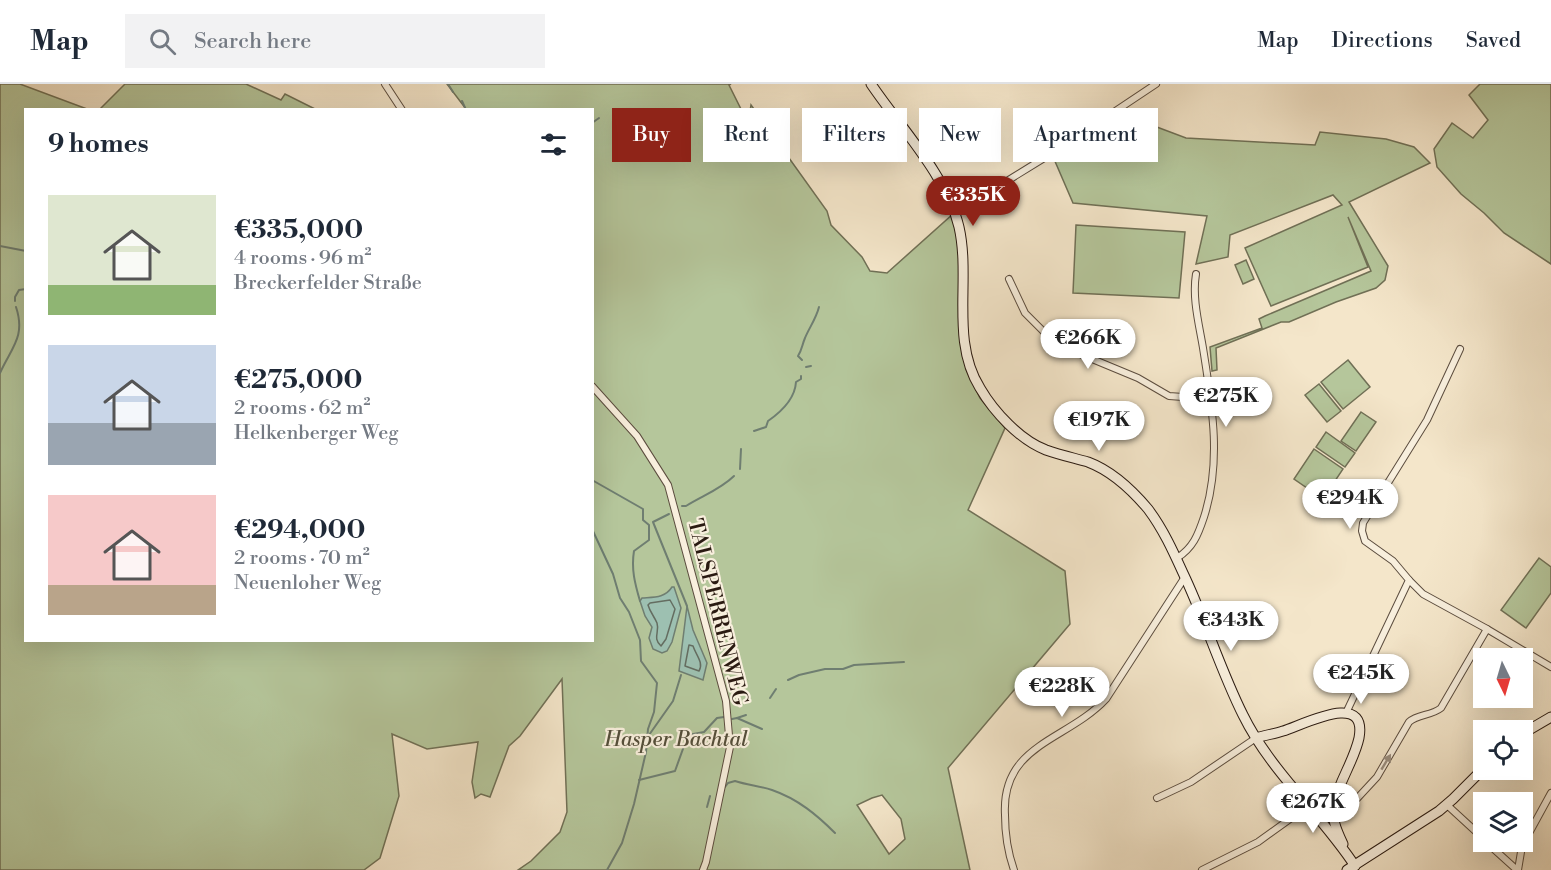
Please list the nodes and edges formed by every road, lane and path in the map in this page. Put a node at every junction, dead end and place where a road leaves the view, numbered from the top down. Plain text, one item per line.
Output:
1 (385, 84) edge
2 (871, 84) edge
3 (1156, 84) edge
4 (401, 108) edge
5 (955, 213) junction
6 (1196, 274) dead end
7 (1010, 279) dead end
8 (1460, 349) dead end
9 (594, 388) edge
10 (1211, 399) junction
11 (1177, 558) junction
12 (1185, 577) junction
13 (1409, 580) junction
14 (1487, 629) junction
15 (1551, 667) edge
16 (1346, 712) junction
17 (1551, 717) edge
18 (1533, 728) edge
19 (1282, 732) junction
20 (1256, 738) junction
21 (1266, 751) junction
22 (1473, 779) edge
23 (1551, 793) edge
24 (1157, 798) dead end
25 (1447, 805) junction
26 (1308, 806) junction
27 (1334, 821) junction
28 (1322, 824) junction
29 (1473, 829) edge
30 (1346, 852) junction
31 (1498, 852) edge
32 (1351, 868) edge
33 (703, 870) edge
34 (1014, 870) edge
35 (1202, 870) edge
36 (1517, 870) edge

1 - 4 street
2 - 5 main road
3 - 5 street
5 - 11 main road
6 - 10 street
7 - 10 street
8 - 13 street
9 - 33 street, TALSPERRENWEG
10 - 11 street
11 - 12 main road
12 - 20 main road
12 - 34 street
13 - 14 street
13 - 16 street
14 - 15 street
27 -> 14 street
16 - 19 main road
16 - 27 main road
17 - 18 main road
19 - 20 main road
19 - 21 main road
20 - 21 main road
20 - 24 street
21 - 26 main road
22 - 25 main road
23 - 36 street
25 - 29 street
25 - 32 main road
26 - 28 main road
26 - 35 street
27 - 28 main road
27 - 30 main road
28 - 30 main road
30 - 32 main road
31 - 36 street

